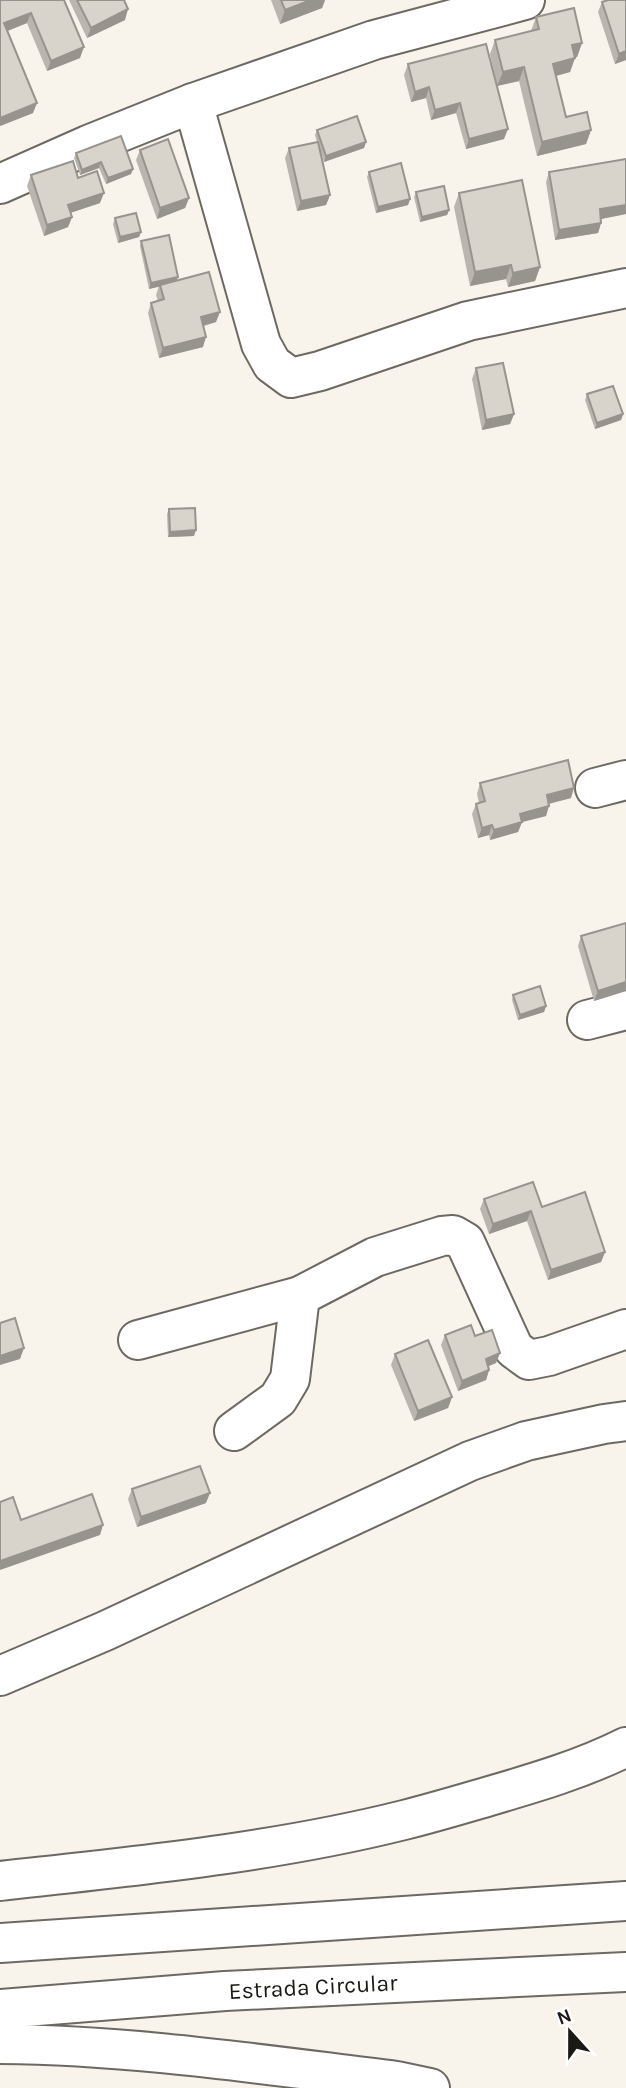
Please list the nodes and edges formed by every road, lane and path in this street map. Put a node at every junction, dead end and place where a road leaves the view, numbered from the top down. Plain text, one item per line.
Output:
1 (525, 0) edge
2 (193, 103) junction
3 (0, 184) edge
4 (626, 288) edge
5 (626, 1010) edge
6 (587, 1020) dead end
7 (300, 1296) junction
8 (626, 1329) edge
9 (138, 1340) dead end
10 (626, 1421) edge
11 (234, 1431) dead end
12 (0, 1676) edge
13 (626, 1747) edge
14 (0, 1881) edge
15 (626, 1901) edge
16 (0, 1943) edge
17 (626, 1972) edge
18 (0, 2009) edge
19 (0, 2044) edge
20 (430, 2088) edge

1 - 2 main road
2 - 3 main road
2 - 4 main road
5 - 6 main road
7 - 8 main road
7 - 9 main road
7 - 11 main road
10 - 12 main road
13 - 14 main road
15 - 16 main road
17 - 18 main road, Estrada Circular
19 - 20 main road

